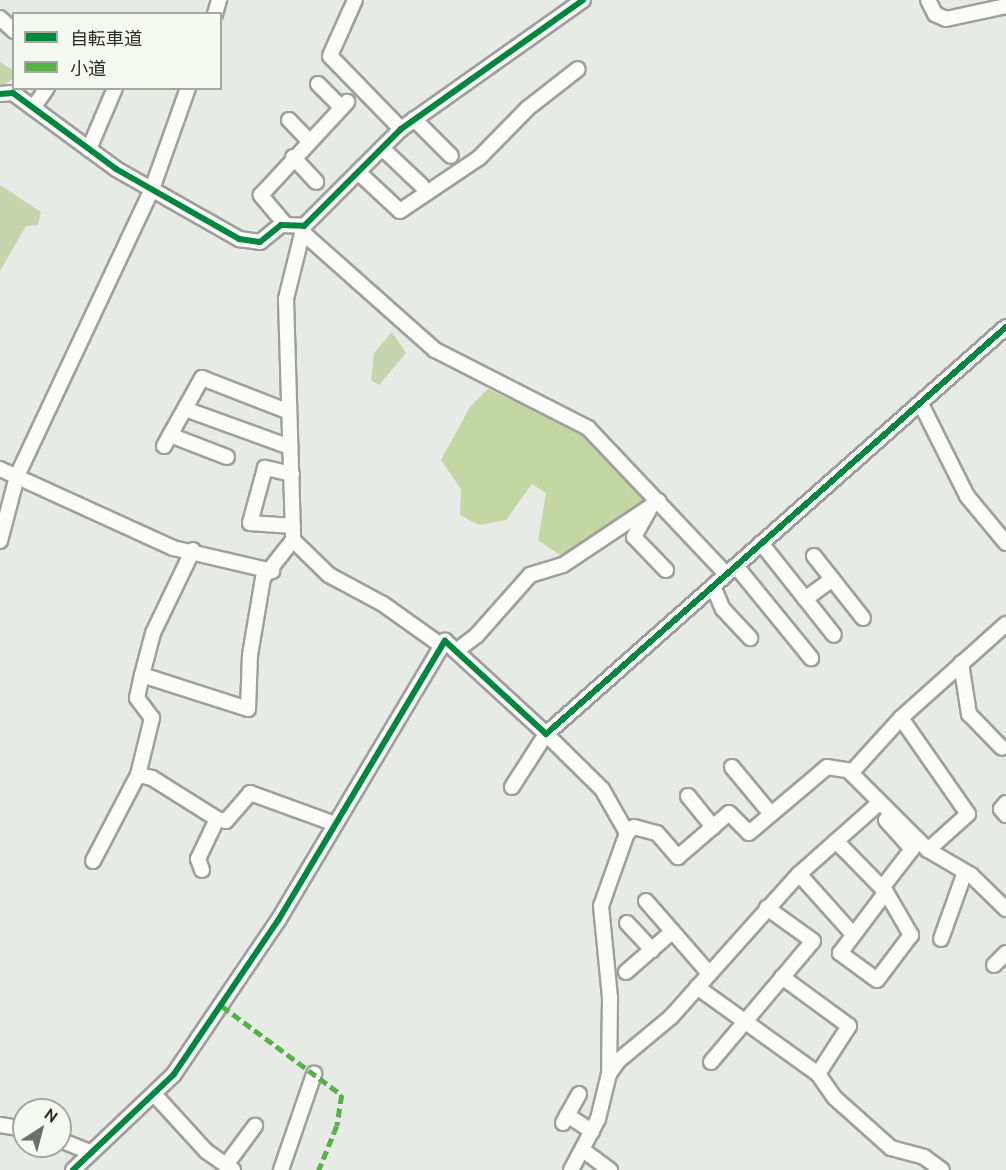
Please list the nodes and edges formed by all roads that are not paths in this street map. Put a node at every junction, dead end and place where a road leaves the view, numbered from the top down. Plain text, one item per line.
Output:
1 (355, 0) edge
2 (583, 0) edge
3 (928, 0) edge
4 (1006, 6) edge
5 (578, 69) dead end
6 (318, 84) dead end
7 (46, 90) edge
8 (114, 90) edge
9 (187, 90) edge
10 (0, 94) edge
11 (33, 108) junction
12 (414, 119) junction
13 (289, 120) dead end
14 (401, 129) junction
15 (309, 141) junction
16 (382, 148) junction
17 (89, 149) junction
18 (451, 156) dead end
19 (293, 157) junction
20 (358, 172) junction
21 (316, 182) dead end
22 (422, 186) dead end
23 (152, 189) junction
24 (285, 224) junction
25 (303, 229) junction
26 (1006, 327) edge
27 (921, 404) junction
28 (185, 409) junction
29 (287, 411) junction
30 (290, 447) junction
31 (227, 457) dead end
32 (0, 469) edge
33 (292, 474) junction
34 (16, 476) junction
35 (655, 504) junction
36 (293, 533) junction
37 (0, 541) edge
38 (761, 543) junction
39 (1006, 543) edge
40 (193, 550) junction
41 (814, 556) dead end
42 (666, 570) dead end
43 (731, 570) junction
44 (272, 571) junction
45 (832, 579) junction
46 (713, 586) junction
47 (806, 599) junction
48 (863, 618) dead end
49 (1006, 624) edge
50 (834, 635) dead end
51 (750, 638) dead end
52 (449, 648) junction
53 (811, 658) dead end
54 (961, 663) junction
55 (142, 675) junction
56 (901, 718) junction
57 (546, 734) junction
58 (1002, 748) dead end
59 (732, 767) dead end
60 (852, 771) junction
61 (138, 776) junction
62 (512, 787) dead end
63 (688, 796) dead end
64 (1006, 803) edge
65 (877, 804) junction
66 (771, 814) junction
67 (1006, 814) edge
68 (217, 819) junction
69 (335, 824) junction
70 (713, 827) junction
71 (627, 833) junction
72 (836, 841) junction
73 (928, 850) junction
74 (93, 861) dead end
75 (202, 870) dead end
76 (965, 872) junction
77 (799, 874) junction
78 (884, 890) junction
79 (646, 901) dead end
80 (768, 908) junction
81 (1006, 909) edge
82 (627, 923) dead end
83 (673, 931) junction
84 (852, 933) junction
85 (941, 939) dead end
86 (652, 950) junction
87 (1006, 953) edge
88 (994, 965) dead end
89 (626, 972) dead end
90 (708, 972) junction
91 (782, 978) junction
92 (697, 987) junction
93 (745, 1022) junction
94 (711, 1062) dead end
95 (314, 1074) dead end
96 (609, 1074) junction
97 (818, 1074) junction
98 (154, 1094) junction
99 (579, 1094) dead end
100 (255, 1126) dead end
101 (592, 1131) junction
102 (583, 1150) junction
103 (72, 1152) edge
104 (83, 1163) edge
105 (230, 1168) edge
106 (281, 1170) edge
107 (571, 1170) edge
108 (610, 1170) edge
109 (942, 1170) edge

1 - 14 street
2 - 12 street
3 - 4 street
5 - 20 street
6 - 15 street
7 - 11 street
8 - 17 street
9 - 23 street
10 - 11 street
11 - 17 street
12 - 14 street
12 - 18 street
13 - 15 street
14 - 16 street
15 - 19 street
16 - 20 street
16 - 22 street
17 - 23 street
19 - 21 street
19 - 24 street
20 - 25 street
23 - 24 street
23 - 34 street
24 - 25 street
25 - 29 street
25 - 35 street
26 - 27 street
27 - 38 street
27 - 39 street
28 - 29 street
28 - 30 street
28 - 31 street
29 - 30 street
30 - 33 street
32 - 34 street
33 - 36 street
33 - 36 street
34 - 37 street
34 - 40 street
35 - 42 street
35 - 43 street
35 - 52 street
36 - 44 street
36 - 52 street
38 - 43 street
38 - 47 street
40 - 44 street
40 - 55 street
41 - 45 street
43 - 46 street
43 - 53 street
44 - 55 street
45 - 47 street
45 - 48 street
46 - 51 street
46 - 57 street
47 - 50 street
49 - 54 street
52 - 57 street
52 - 69 street
54 - 56 street
54 - 58 street
55 - 61 street
56 - 60 street
56 - 73 street
57 - 62 street
57 - 71 street
59 - 66 street
60 - 65 street
60 - 66 street
61 - 68 street
61 - 74 street
63 - 70 street
64 - 67 street
65 - 72 street
65 - 73 street
65 - 78 street
66 - 70 street
68 - 69 street
68 - 75 street
69 - 98 street
70 - 71 street
71 - 96 street
72 - 77 street
72 - 78 street
73 - 76 street
76 - 81 street
76 - 85 street
77 - 80 street
77 - 84 street
78 - 84 street
78 - 84 street
79 - 83 street
80 - 90 street
80 - 91 street
82 - 86 street
83 - 86 street
83 - 90 street
86 - 89 street
87 - 88 street
90 - 92 street
91 - 93 street
91 - 97 street
92 - 93 street
92 - 96 street
93 - 94 street
93 - 97 street
95 - 106 street
96 - 101 street
97 - 109 street
98 - 104 street
98 - 105 street
99 - 101 street
100 - 105 street
101 - 102 street
102 - 107 street
102 - 108 street
103 - 104 street

